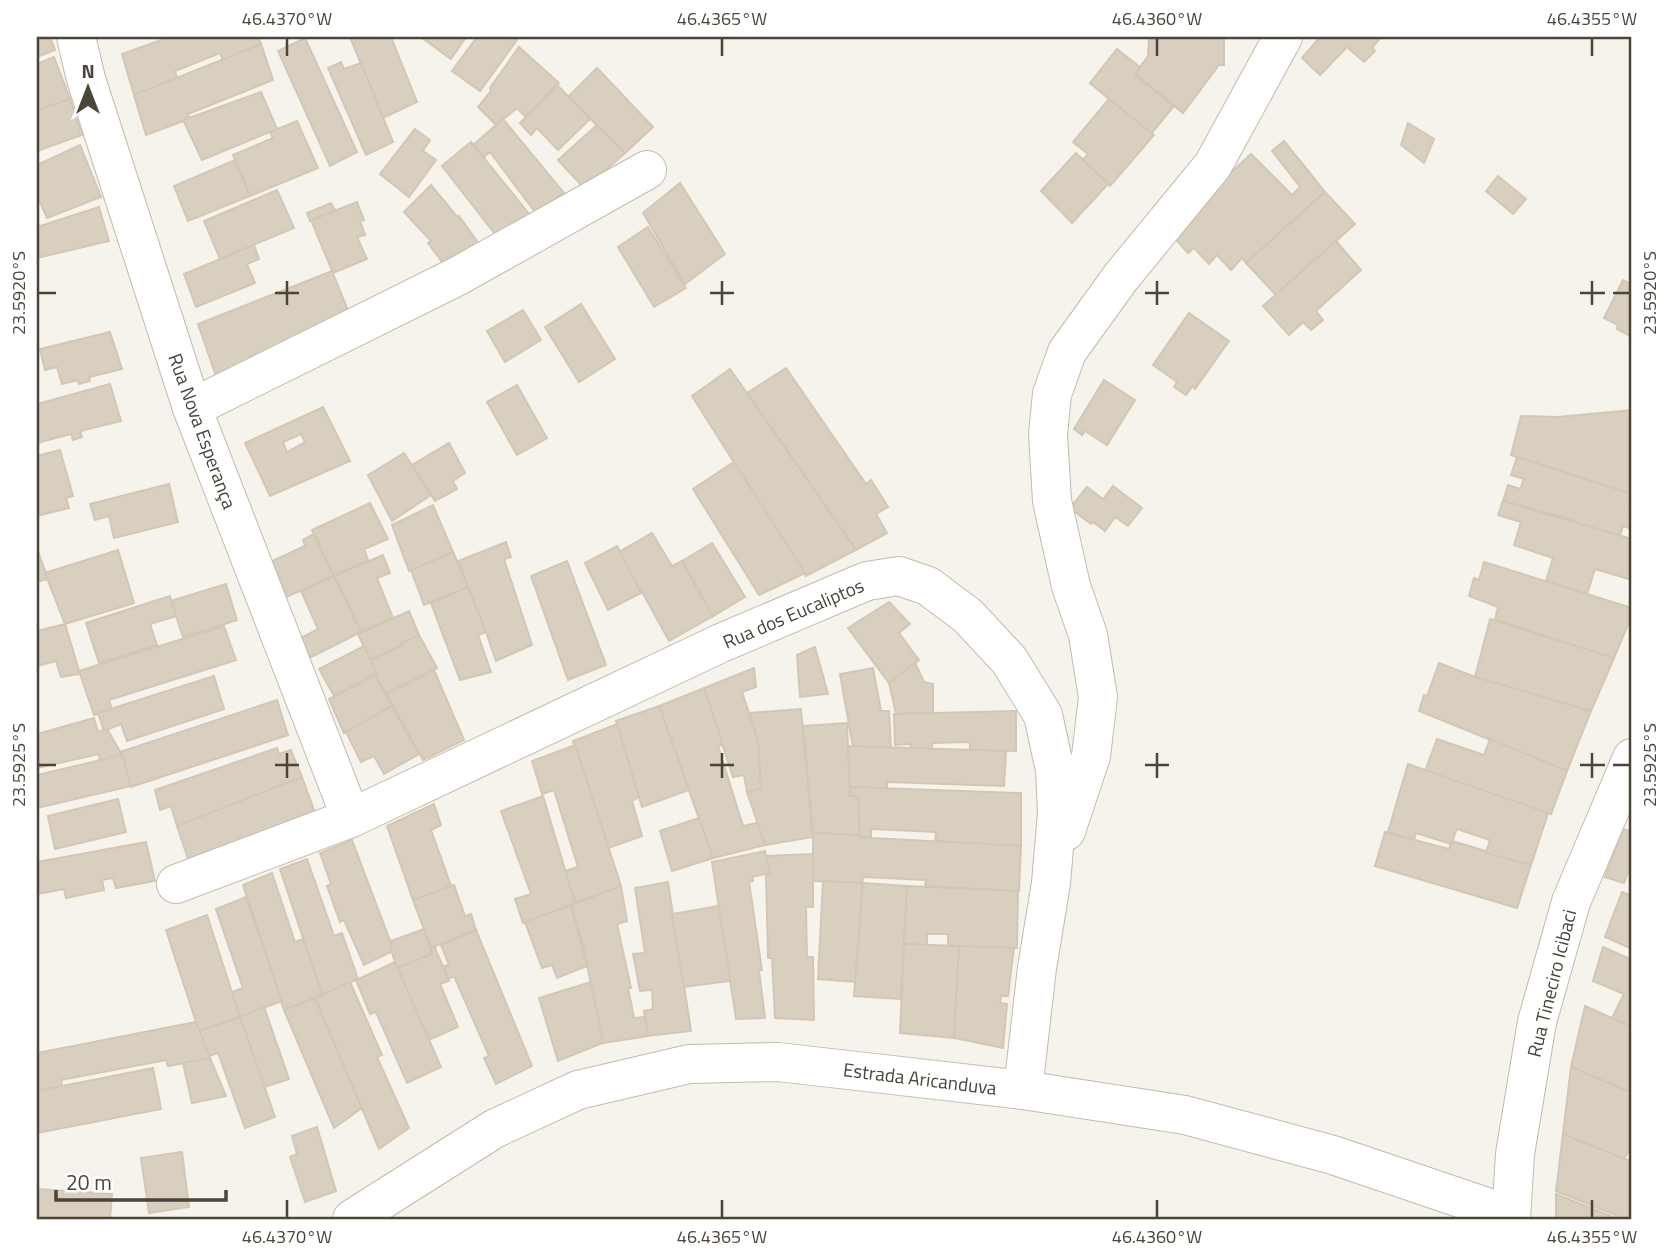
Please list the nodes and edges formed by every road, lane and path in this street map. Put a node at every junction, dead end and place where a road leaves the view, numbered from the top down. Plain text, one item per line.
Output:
1 (76, 37) edge
2 (1283, 37) edge
3 (647, 170) dead end
4 (192, 408) junction
5 (1632, 758) edge
6 (351, 818) junction
7 (1051, 883) junction
8 (176, 884) dead end
9 (1023, 1090) junction
10 (1511, 1217) edge
11 (352, 1219) edge

1 - 4 street, Rua Nova Esperança
2 - 7 street
3 - 4 street
4 - 6 street, Rua Nova Esperança
5 - 10 street, Rua Tineciro Icibaci
6 - 7 street, Rua dos Eucaliptos
6 - 8 street, Rua dos Eucaliptos
7 - 9 street, Rua dos Eucaliptos
9 - 10 street, Estrada Aricanduva
9 - 11 street, Estrada Aricanduva

